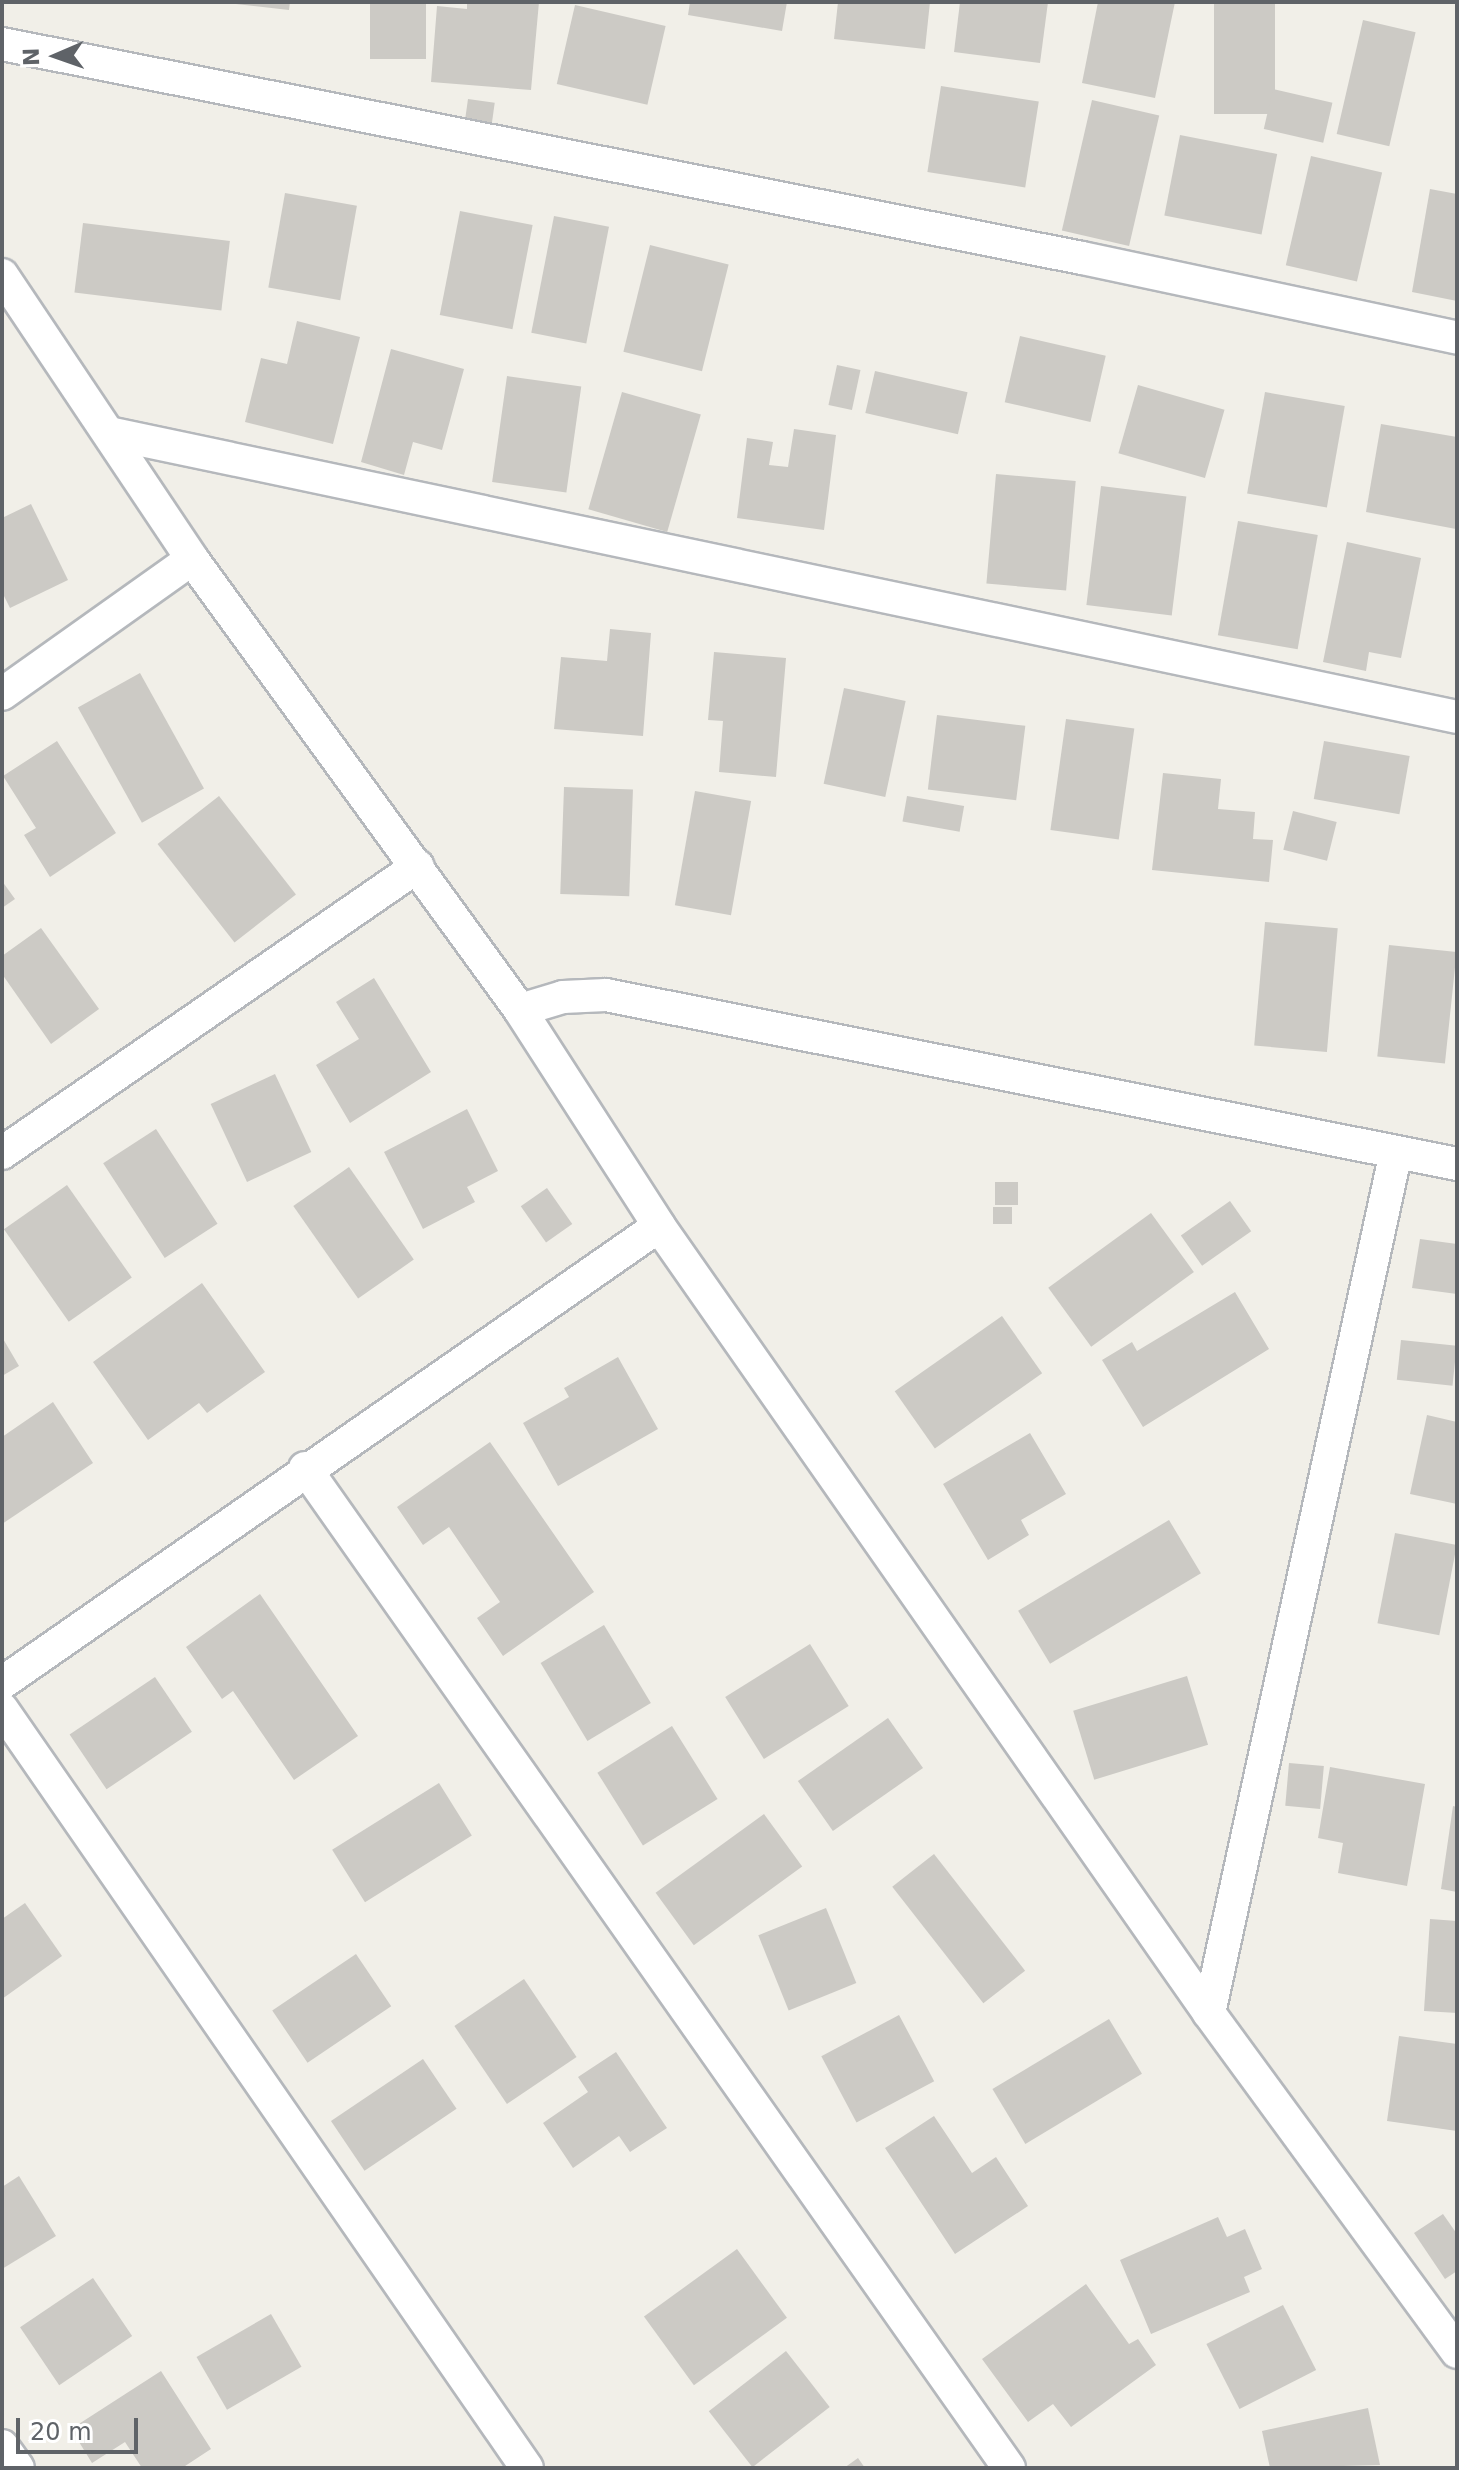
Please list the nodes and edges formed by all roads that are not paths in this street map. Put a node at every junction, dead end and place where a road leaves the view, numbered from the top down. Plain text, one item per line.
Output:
1 (2, 44) edge
2 (2, 275) edge
3 (1457, 338) edge
4 (113, 434) junction
5 (192, 559) junction
6 (2, 694) edge
7 (1457, 717) edge
8 (418, 866) junction
9 (520, 1010) junction
10 (1396, 1152) junction
11 (2, 1153) edge
12 (1457, 1164) edge
13 (659, 1226) junction
14 (305, 1468) junction
15 (2, 1683) edge
16 (2, 1709) edge
17 (1209, 2013) junction
18 (1457, 2352) edge
19 (2, 2446) edge
20 (18, 2468) edge
21 (527, 2468) edge
22 (1009, 2468) edge

1 - 3 street
2 - 4 street
4 - 5 street
4 - 7 street
5 - 6 street
5 - 8 street
8 - 9 street
8 - 11 street
9 - 10 street
9 - 13 street
10 - 12 street
10 - 17 street
13 - 14 street
13 - 17 street
14 - 15 street
14 - 22 street
16 - 21 street
17 - 18 street
19 - 20 street

